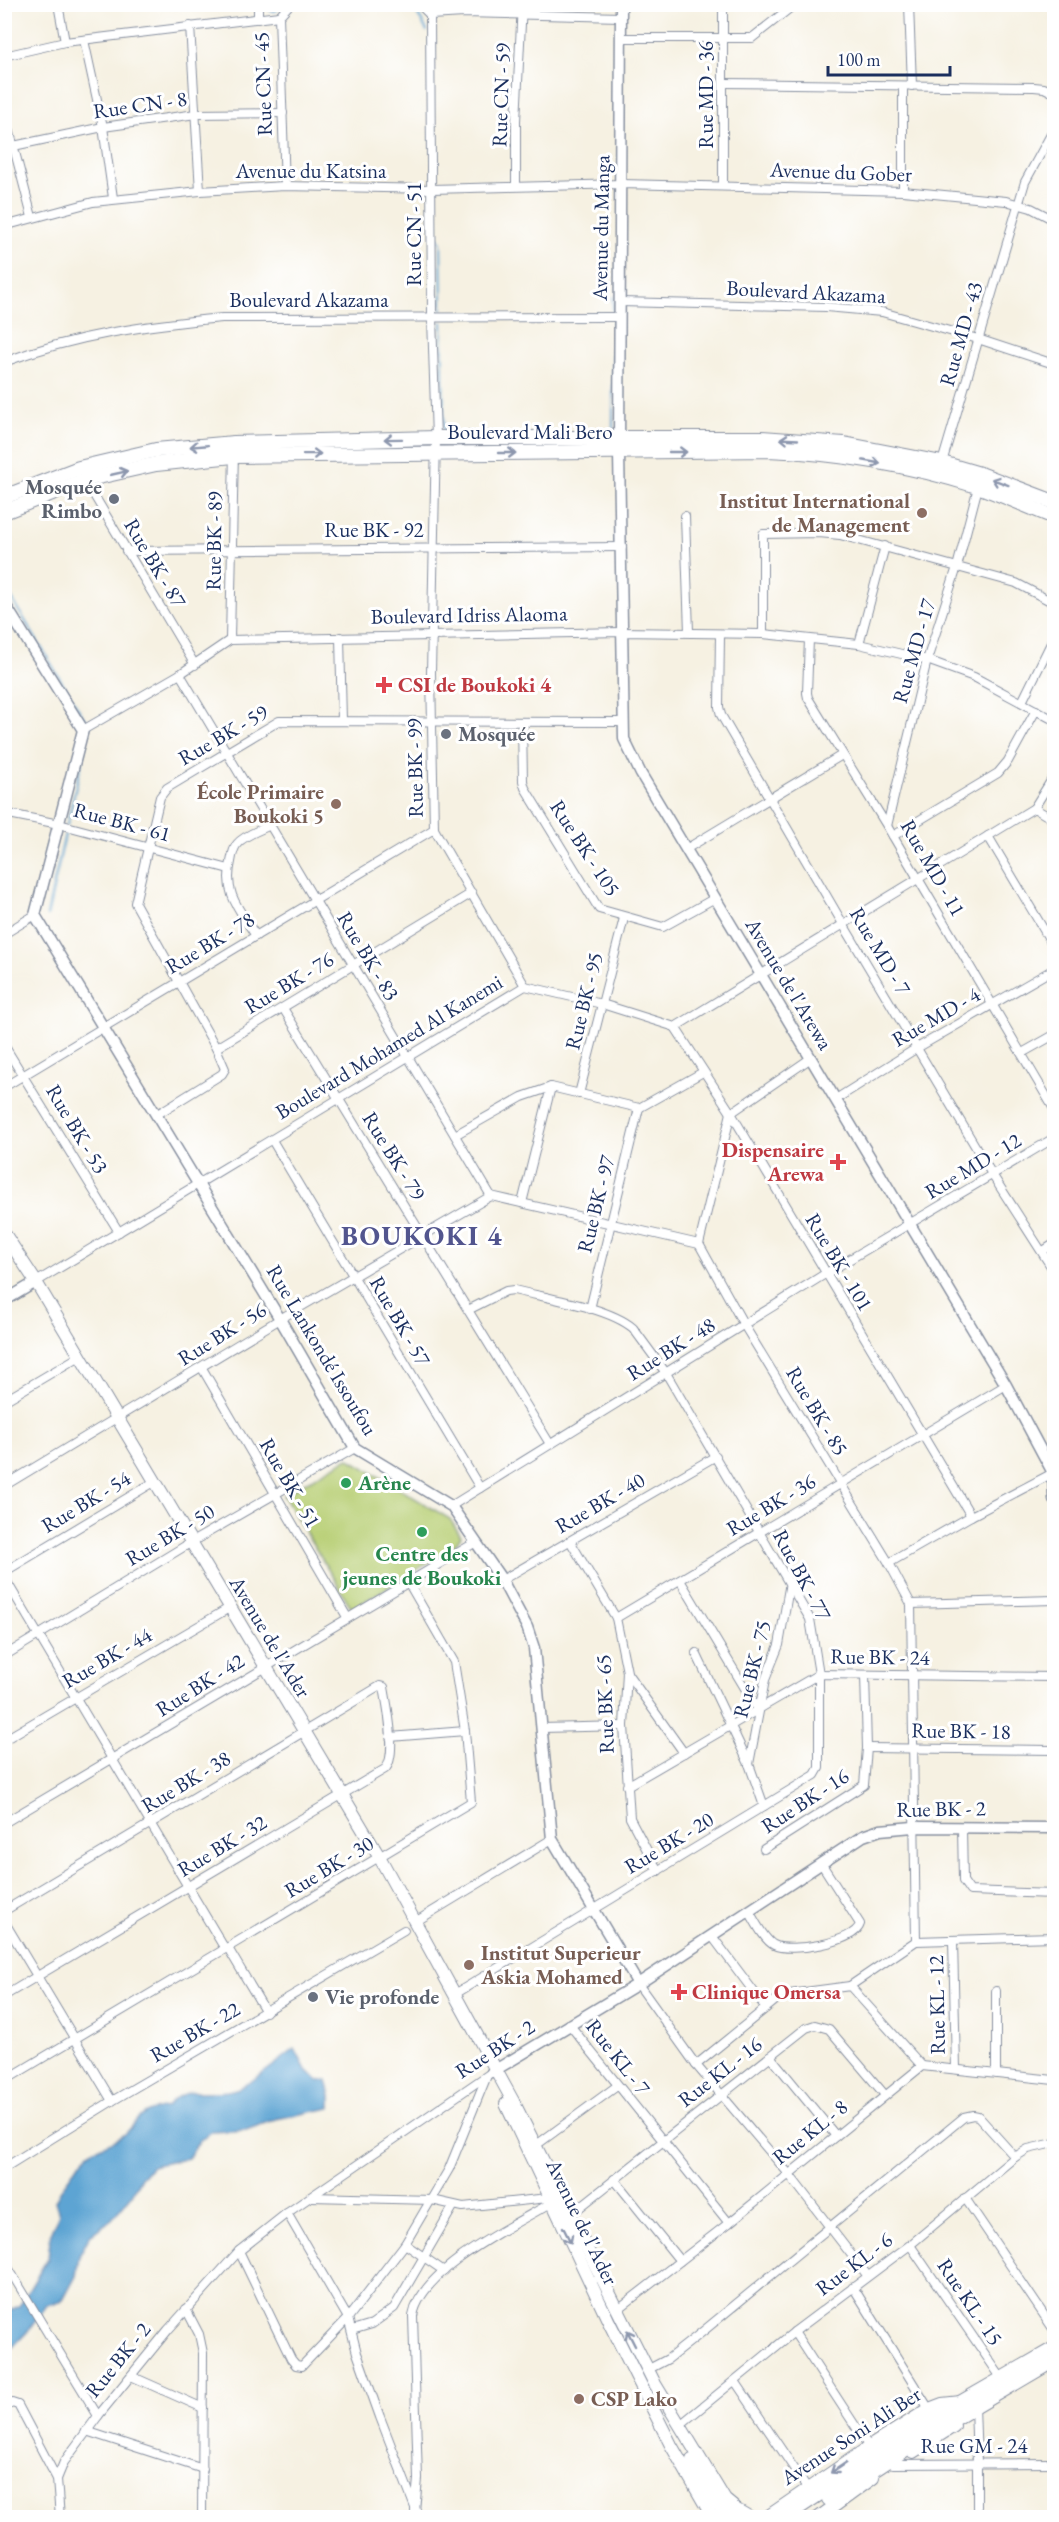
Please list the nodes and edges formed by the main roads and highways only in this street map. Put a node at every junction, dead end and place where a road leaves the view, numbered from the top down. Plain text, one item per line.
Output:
1 (620, 446) junction
2 (233, 449) junction
3 (940, 469) junction
4 (4, 497) edge
5 (1054, 502) edge
6 (4, 512) edge
7 (1054, 517) edge
8 (4, 1233) edge
9 (492, 2072) junction
10 (1054, 2349) edge
11 (1054, 2360) edge
12 (649, 2388) junction
13 (967, 2407) junction
14 (835, 2490) junction
15 (713, 2517) edge
16 (721, 2517) edge
17 (728, 2517) edge
18 (752, 2517) edge
19 (768, 2517) edge
20 (783, 2517) edge
21 (800, 2517) edge
22 (819, 2517) edge

2 -> 1 main road, Boulevard Mali Bero
1 -> 2 main road, Boulevard Mali Bero
1 - 3 main road, Boulevard Mali Bero
2 -> 4 main road, Boulevard Mali Bero
6 -> 2 main road, Boulevard Mali Bero
5 -> 3 main road, Boulevard Mali Bero
3 - 7 main road, Boulevard Mali Bero
8 - 9 main road, Avenue de l'Ader
9 -> 12 main road, Avenue de l'Ader
12 -> 9 main road, Avenue de l'Ader
10 - 13 main road, Avenue Soni Ali Ber
11 - 13 main road, Avenue Soni Ali Ber
12 - 15 main road, Avenue de l'Ader
12 - 16 main road, Avenue de l'Ader
12 - 17 main road, Avenue de l'Ader
12 - 18 main road, Avenue de l'Ader
13 - 14 main road, Avenue Soni Ali Ber
13 -> 19 main road, Avenue Soni Ali Ber
13 - 22 main road, Avenue Soni Ali Ber
14 - 20 main road
14 - 21 main road
18 - 19 main road

